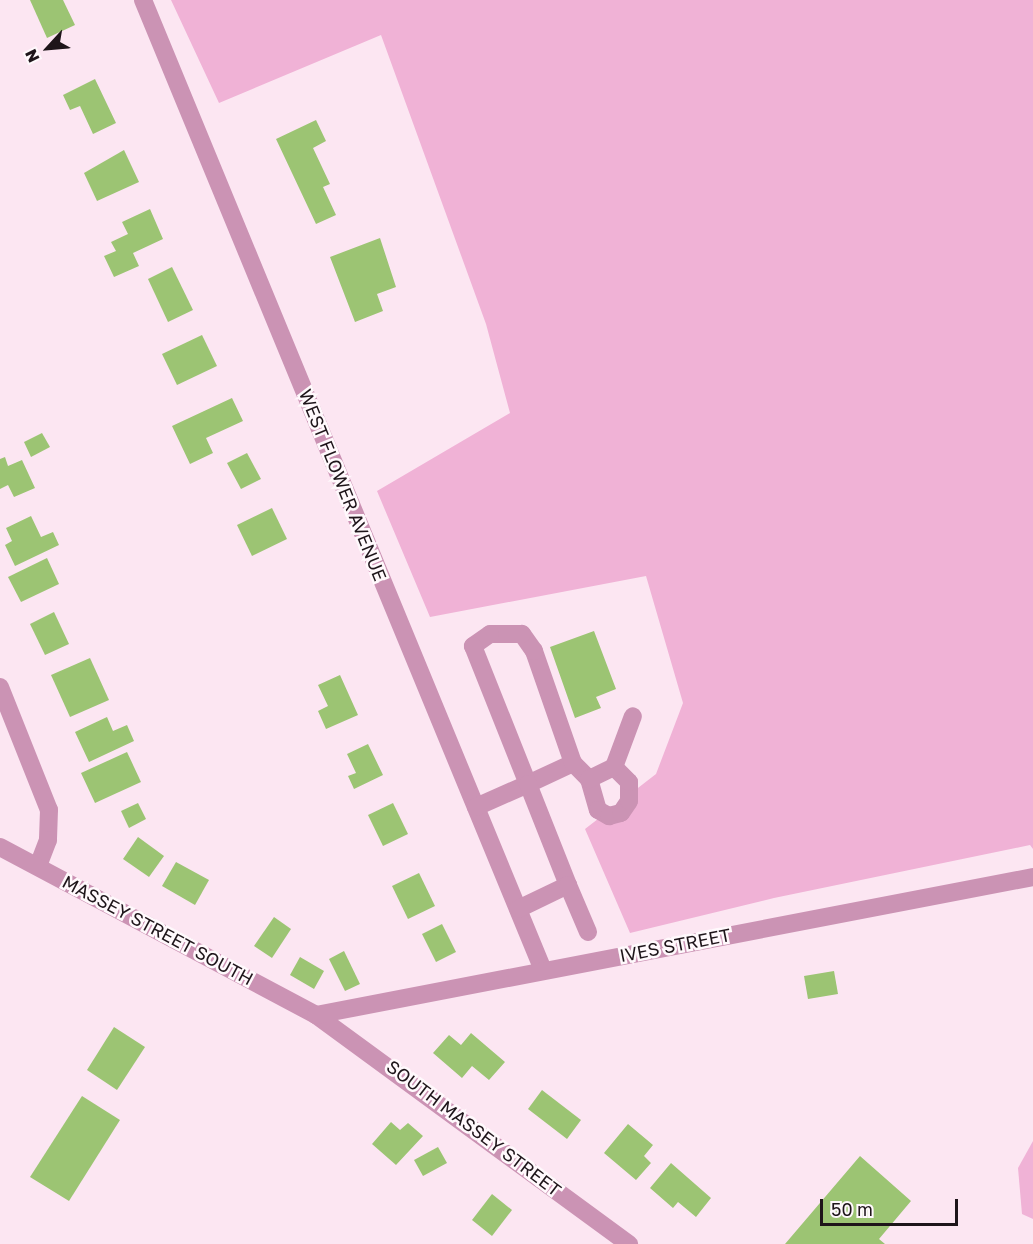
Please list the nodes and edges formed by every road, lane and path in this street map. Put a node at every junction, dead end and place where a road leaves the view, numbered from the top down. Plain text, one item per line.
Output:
1 (143, 0) edge
2 (0, 687) edge
3 (633, 716) dead end
4 (573, 763) junction
5 (614, 767) junction
6 (589, 778) junction
7 (528, 784) junction
8 (476, 807) junction
9 (0, 847) edge
10 (39, 866) junction
11 (1033, 877) edge
12 (568, 885) junction
13 (518, 909) junction
14 (588, 932) dead end
15 (543, 970) junction
16 (316, 1015) junction
17 (629, 1244) edge

1 - 8 street, WEST FLOWER AVENUE
2 - 10 street
3 - 5 street
4 - 6 street
4 - 7 street
4 - 7 street
5 - 6 street
5 - 6 street
7 - 8 street
7 - 12 street
8 - 13 street, WEST FLOWER AVENUE
9 - 10 street, MASSEY STREET SOUTH
10 - 16 street, MASSEY STREET SOUTH
11 - 15 street, IVES STREET
12 - 13 street
12 - 14 street
13 - 15 street, WEST FLOWER AVENUE
15 - 16 street, IVES STREET
16 - 17 street, SOUTH MASSEY STREET

